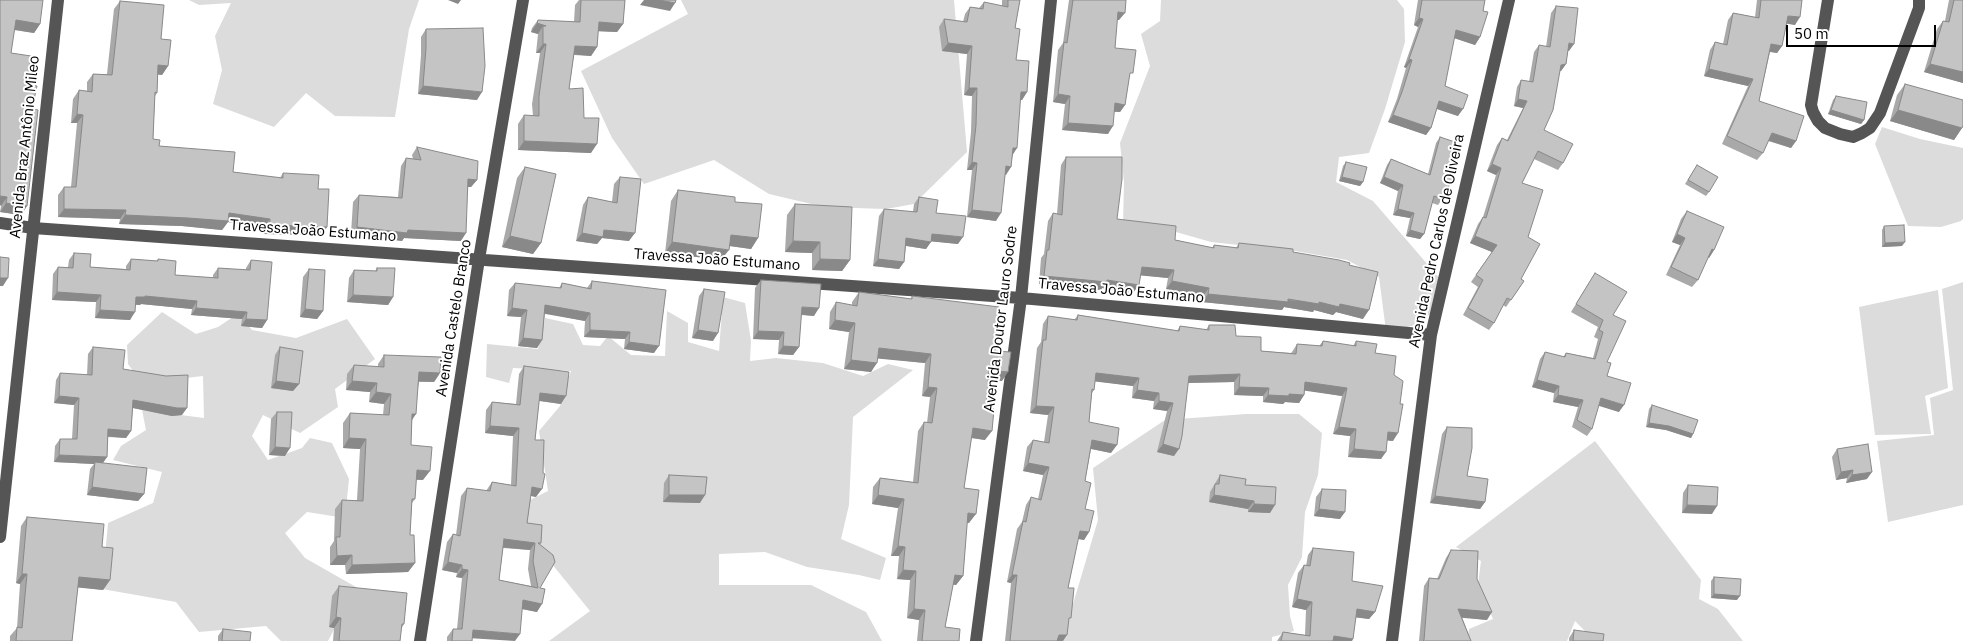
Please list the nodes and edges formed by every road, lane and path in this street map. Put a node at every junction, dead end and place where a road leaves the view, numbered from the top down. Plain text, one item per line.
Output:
1 (58, 0) edge
2 (523, 0) edge
3 (1051, 0) edge
4 (1509, 0) edge
5 (1828, 0) edge
6 (1919, 0) edge
7 (0, 223) edge
8 (32, 228) junction
9 (479, 259) junction
10 (1021, 298) junction
11 (1431, 335) junction
12 (0, 537) edge
13 (420, 641) edge
14 (976, 641) edge
15 (1392, 641) edge

1 - 8 street, Avenida Braz Antônio Mileo
2 - 9 street, Avenida Castelo Branco
3 - 10 street, Avenida Doutor Lauro Sodre
4 - 11 street, Avenida Pedro Carlos de Oliveira
5 - 6 street
7 - 8 street, Travessa João Estumano
8 - 9 street, Travessa João Estumano
8 - 12 street, Avenida Braz Antônio Mileo
9 - 10 street, Travessa João Estumano
9 - 13 street, Avenida Castelo Branco
10 - 11 street, Travessa João Estumano
10 - 14 street, Avenida Doutor Lauro Sodre
11 - 15 street, Avenida Pedro Carlos de Oliveira

